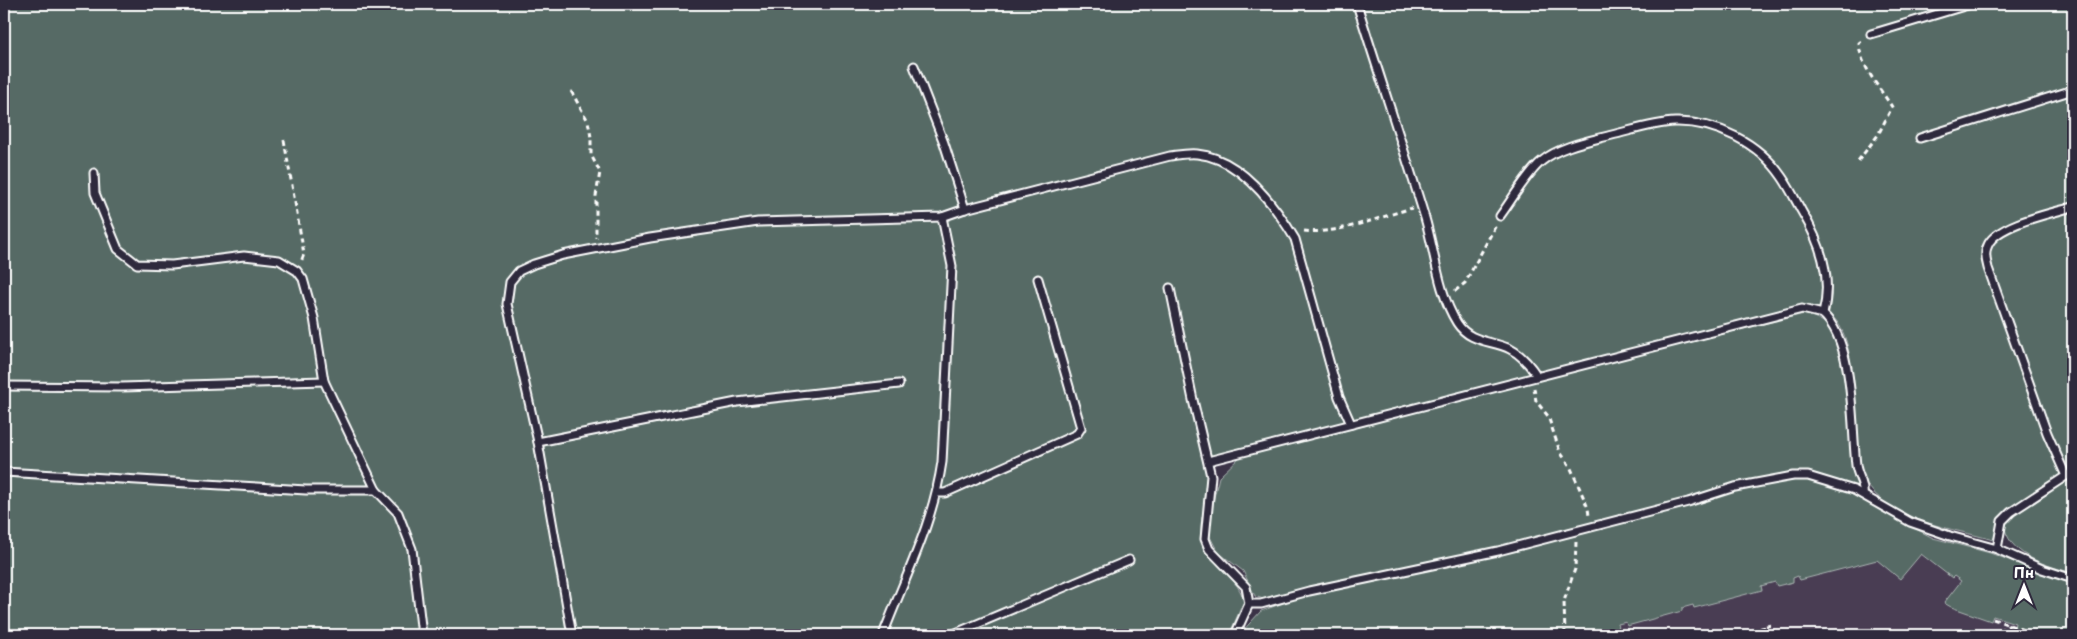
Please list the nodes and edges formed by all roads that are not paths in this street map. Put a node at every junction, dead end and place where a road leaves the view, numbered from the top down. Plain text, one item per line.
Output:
1 (1356, 4) edge
2 (1971, 4) edge
3 (1871, 34) road end
4 (914, 66) dead end
5 (2073, 90) edge
6 (1920, 138) dead end
7 (94, 174) dead end
8 (2073, 207) edge
9 (965, 210) junction
10 (1500, 216) road end
11 (942, 217) junction
12 (1038, 279) dead end
13 (1170, 288) dead end
14 (1823, 314) junction
15 (1537, 376) junction
16 (324, 381) junction
17 (899, 384) dead end
18 (4, 386) edge
19 (1351, 424) junction
20 (538, 442) junction
21 (1208, 461) junction
22 (4, 472) edge
23 (2070, 475) edge
24 (376, 490) junction
25 (938, 493) junction
26 (1863, 494) junction
27 (1997, 549) junction
28 (1129, 560) dead end
29 (2073, 579) edge
30 (1249, 604) junction
31 (422, 635) edge
32 (572, 635) edge
33 (883, 635) edge
34 (951, 635) edge
35 (1235, 635) edge

1 - 15 lane
2 - 3 lane
4 - 9 lane
5 - 6 lane
7 - 16 lane
8 - 23 lane
9 - 11 lane
9 - 19 lane
10 - 14 lane
11 - 20 lane
11 - 25 lane
12 - 25 lane
13 - 21 lane
14 - 15 lane
14 - 26 lane
15 - 19 lane
16 - 18 lane
16 - 24 lane
17 - 20 lane
19 - 21 lane
20 - 32 lane
21 - 30 lane
22 - 24 lane
23 - 27 lane
24 - 31 lane
25 - 33 lane
26 - 27 lane
26 - 30 lane
27 - 29 lane
28 - 34 lane
30 - 35 lane

